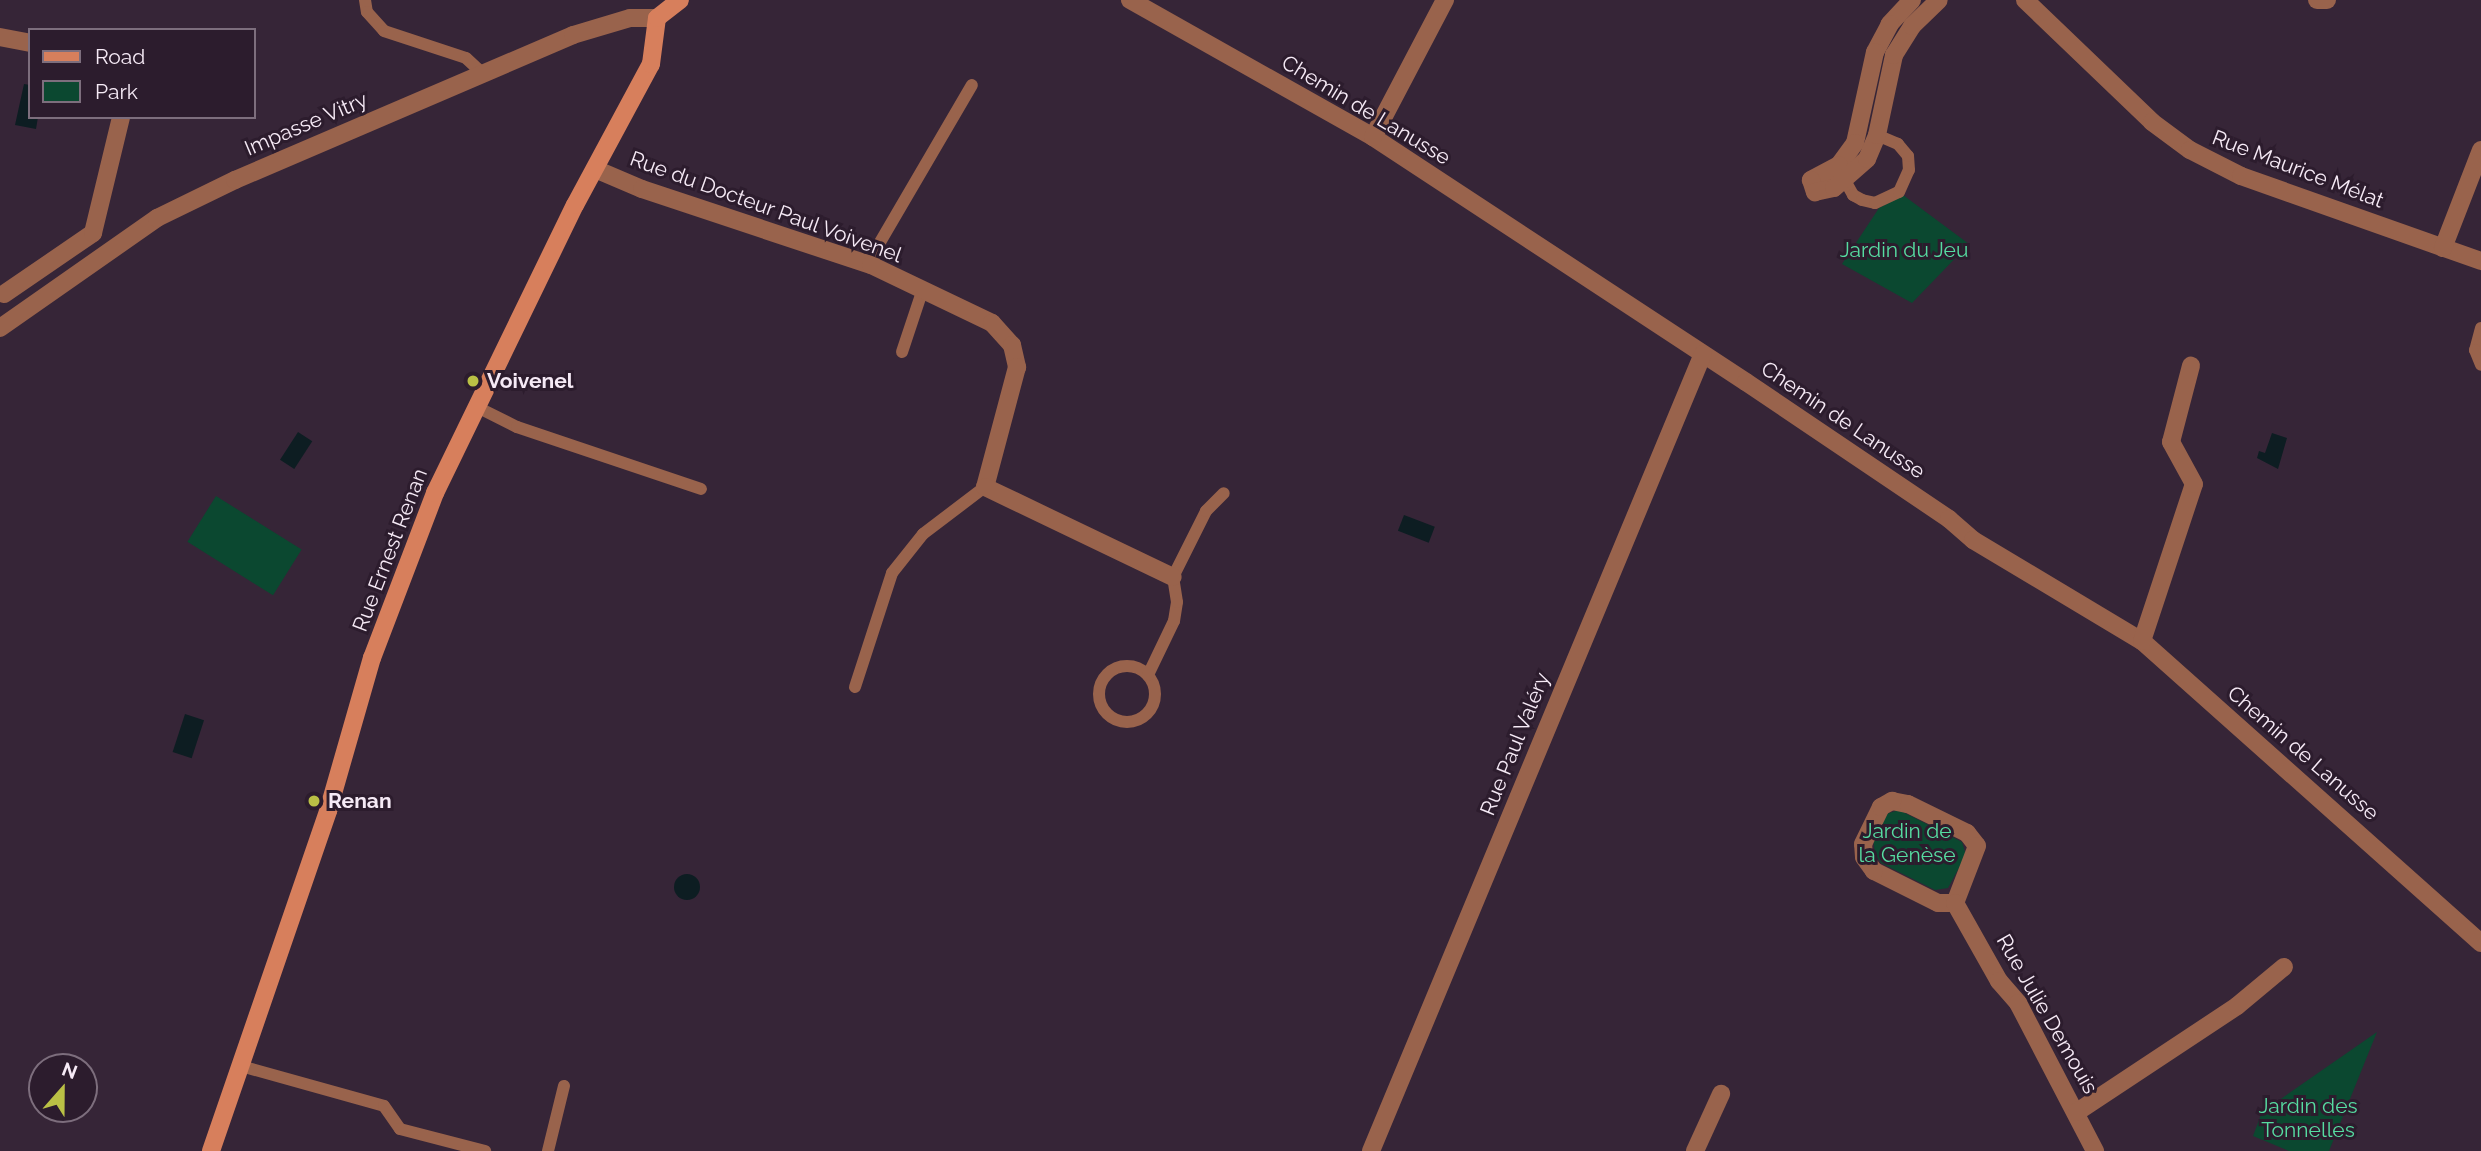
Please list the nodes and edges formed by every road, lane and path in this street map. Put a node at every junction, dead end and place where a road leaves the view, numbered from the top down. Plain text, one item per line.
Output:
1 (365, 0) edge
2 (680, 0) edge
3 (1130, 0) edge
4 (1445, 0) edge
5 (1912, 0) edge
6 (1939, 0) edge
7 (2025, 0) edge
8 (2317, 0) edge
9 (2327, 0) edge
10 (657, 18) junction
11 (1906, 20) junction
12 (0, 37) edge
13 (28, 43) edge
14 (482, 73) junction
15 (972, 85) dead end
16 (121, 119) edge
17 (1877, 135) junction
18 (1373, 137) junction
19 (2481, 150) edge
20 (595, 169) junction
21 (1841, 173) junction
22 (2444, 248) junction
23 (2481, 261) edge
24 (871, 265) junction
25 (923, 289) junction
26 (2, 294) edge
27 (17, 315) junction
28 (0, 328) edge
29 (2481, 328) edge
30 (902, 352) dead end
31 (1703, 354) junction
32 (2481, 365) edge
33 (2191, 366) dead end
34 (475, 406) junction
35 (985, 487) junction
36 (701, 489) dead end
37 (1224, 493) dead end
38 (1173, 577) junction
39 (2141, 641) junction
40 (1148, 675) junction
41 (855, 687) dead end
42 (1955, 903) junction
43 (2481, 943) edge
44 (2284, 967) dead end
45 (241, 1066) junction
46 (564, 1086) dead end
47 (1721, 1094) dead end
48 (2077, 1112) junction
49 (211, 1151) edge
50 (485, 1151) edge
51 (548, 1151) edge
52 (1371, 1151) edge
53 (1695, 1151) edge
54 (2095, 1151) edge

1 - 14 lane
2 - 10 street
3 - 18 street, Chemin de Lanusse
4 - 18 street
5 - 11 street
6 - 11 street
7 - 22 street, Rue Maurice Mélat
8 - 9 street
10 - 14 street, Impasse Vitry
10 - 20 street, Rue Ernest Renan
11 - 17 street
11 - 21 street
12 - 13 street
14 - 27 street, Impasse Vitry
15 - 24 lane
16 - 26 street
17 - 21 street
17 - 21 lane
18 - 31 street, Chemin de Lanusse
19 - 22 street
20 - 24 street, Rue du Docteur Paul Voivenel
20 - 34 street, Rue Ernest Renan
22 - 23 street, Rue Maurice Mélat
24 - 25 street, Rue du Docteur Paul Voivenel
25 - 30 lane
25 - 35 street, Rue du Docteur Paul Voivenel
26 - 27 street
27 - 28 street, Impasse Vitry
29 - 32 lane
31 - 39 street, Chemin de Lanusse
31 - 52 street, Rue Paul Valéry
33 - 39 street
34 - 36 lane
34 - 45 street, Rue Ernest Renan
35 - 38 street
35 - 41 lane
37 - 38 lane
38 - 40 lane
39 - 43 street, Chemin de Lanusse
40 - 40 lane
42 - 42 street
42 - 48 street, Rue Julie Demouis
44 - 48 street
45 - 49 street, Rue Ernest Renan
45 - 50 lane
46 - 51 lane
47 - 53 street
48 - 54 street, Rue Julie Demouis

